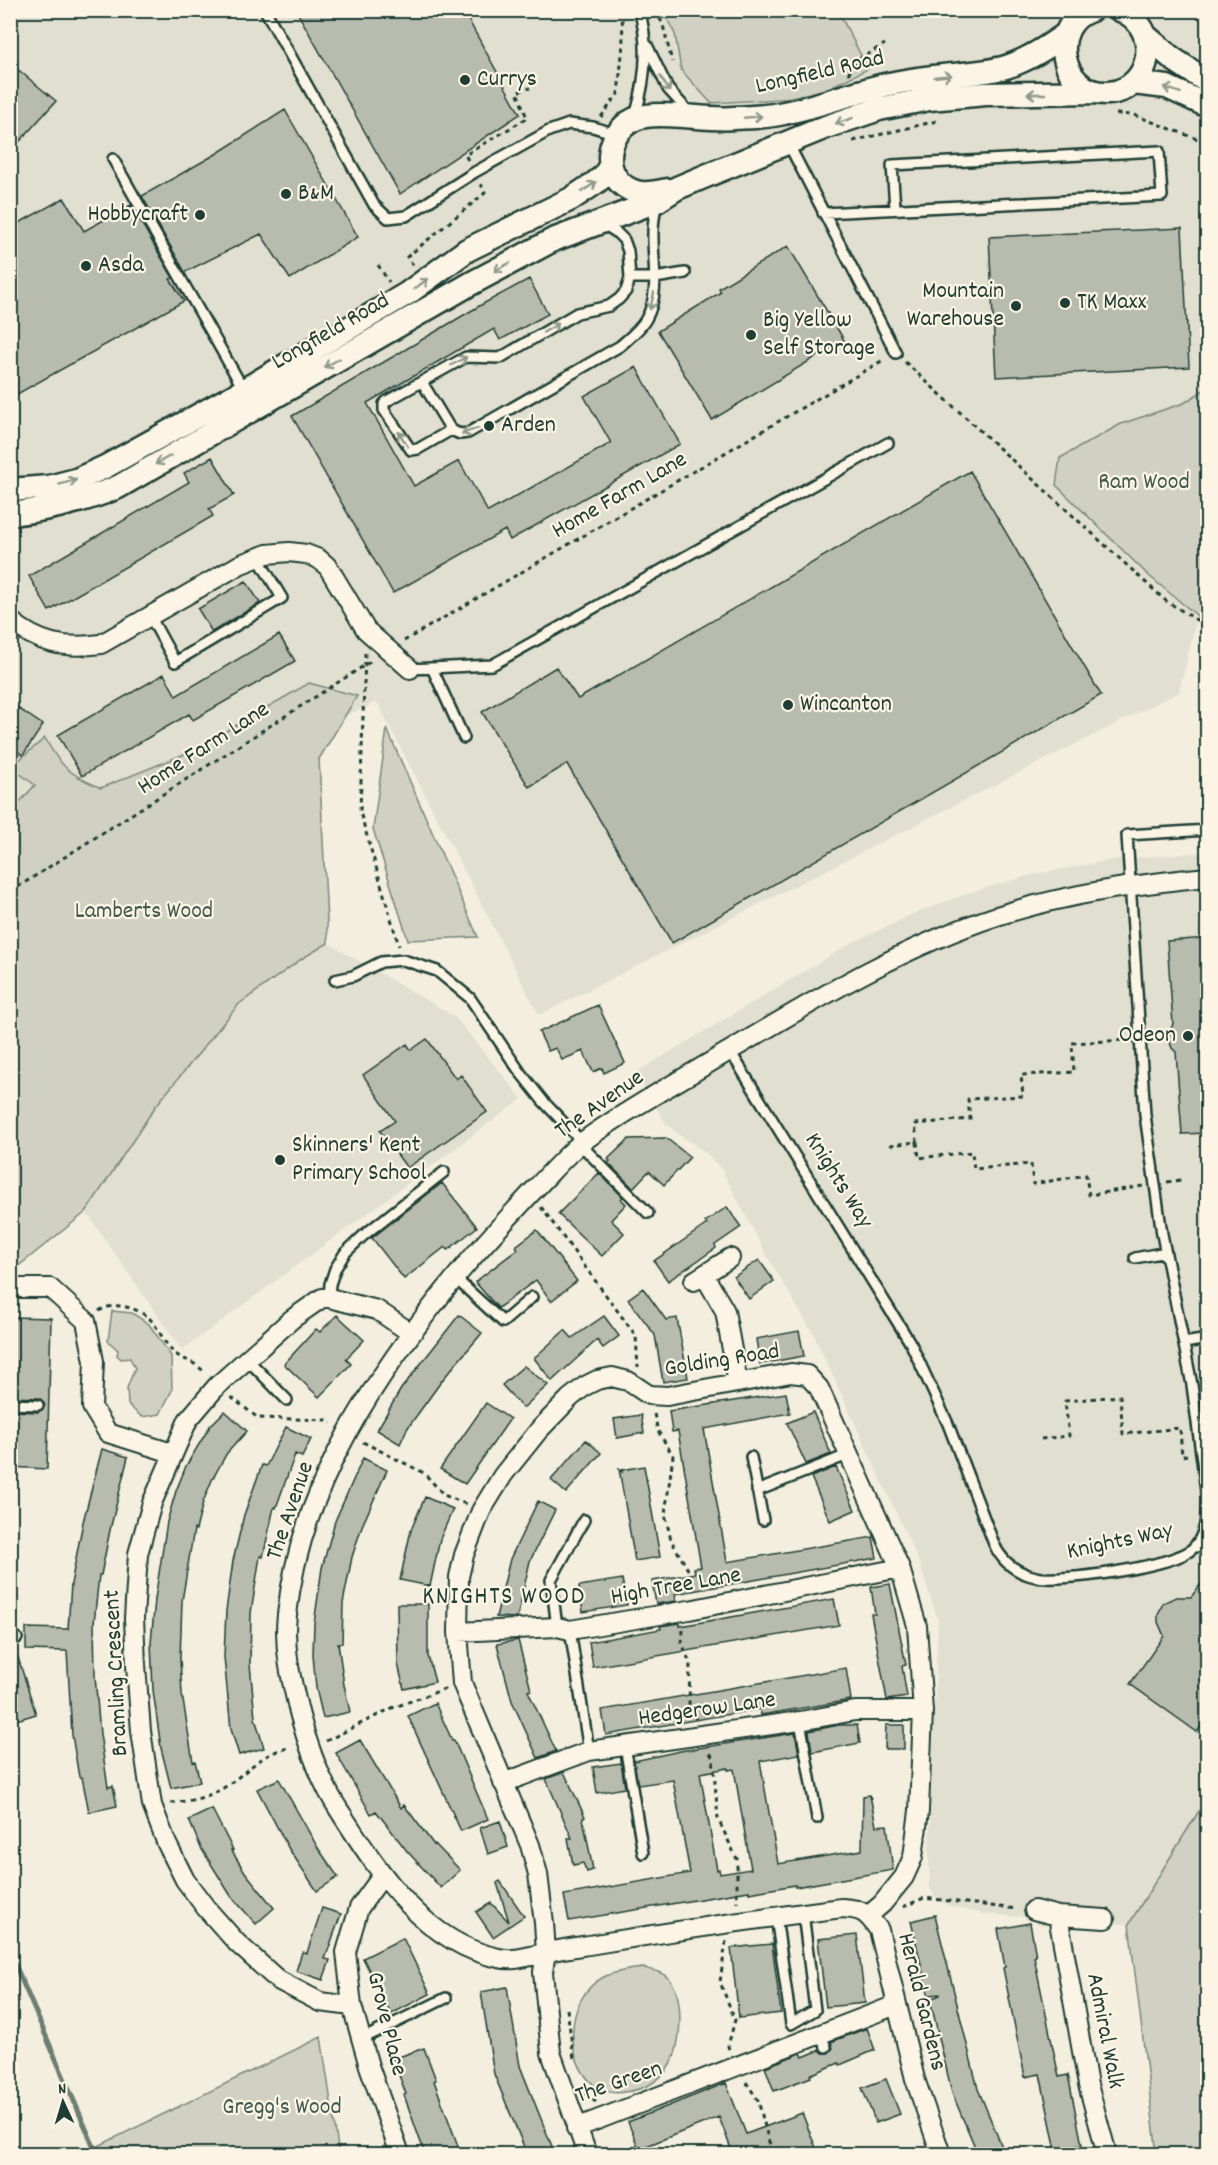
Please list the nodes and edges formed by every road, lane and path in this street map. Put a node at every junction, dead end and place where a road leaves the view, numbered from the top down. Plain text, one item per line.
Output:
1 (265, 10) edge
2 (622, 10) edge
3 (639, 10) edge
4 (1088, 11) edge
5 (1125, 11) edge
6 (1066, 34) junction
7 (1146, 36) junction
8 (646, 43) junction
9 (885, 44) dead end
10 (847, 76) dead end
11 (1208, 82) edge
12 (1134, 83) junction
13 (1095, 92) junction
14 (1208, 106) edge
15 (695, 118) junction
16 (634, 119) junction
17 (593, 127) junction
18 (616, 134) junction
19 (788, 142) junction
20 (113, 159) dead end
21 (610, 166) junction
22 (677, 188) junction
23 (657, 201) junction
24 (895, 208) junction
25 (823, 213) junction
26 (601, 223) junction
27 (378, 265) dead end
28 (685, 273) dead end
29 (630, 278) junction
30 (654, 278) junction
31 (393, 289) dead end
32 (896, 353) junction
33 (422, 382) junction
34 (244, 390) junction
35 (451, 430) junction
36 (888, 443) dead end
37 (10, 490) edge
38 (10, 514) edge
39 (258, 558) junction
40 (150, 616) junction
41 (10, 620) edge
42 (1208, 627) edge
43 (366, 630) junction
44 (389, 651) junction
45 (364, 666) junction
46 (432, 668) junction
47 (410, 669) joint
48 (464, 738) dead end
49 (1208, 830) edge
50 (1208, 877) edge
51 (1129, 885) junction
52 (10, 892) edge
53 (403, 960) junction
54 (335, 980) dead end
55 (1168, 1037) dead end
56 (1139, 1039) junction
57 (730, 1051) junction
58 (917, 1142) junction
59 (581, 1143) junction
60 (890, 1145) dead end
61 (444, 1172) dead end
62 (1180, 1180) dead end
63 (1155, 1184) junction
64 (532, 1193) junction
65 (648, 1213) dead end
66 (1166, 1252) junction
67 (730, 1258) dead end
68 (1135, 1258) dead end
69 (455, 1278) junction
70 (10, 1288) edge
71 (532, 1297) dead end
72 (329, 1298) junction
73 (86, 1321) junction
74 (411, 1333) junction
75 (1208, 1340) edge
76 (1184, 1343) junction
77 (247, 1359) junction
78 (738, 1383) junction
79 (217, 1386) junction
80 (643, 1391) junction
81 (287, 1400) dead end
82 (10, 1404) edge
83 (38, 1405) dead end
84 (347, 1434) junction
85 (1041, 1439) dead end
86 (172, 1453) junction
87 (1201, 1453) junction
88 (850, 1454) junction
89 (752, 1457) dead end
90 (757, 1491) junction
91 (481, 1511) junction
92 (584, 1520) dead end
93 (763, 1520) dead end
94 (1208, 1545) edge
95 (1195, 1546) junction
96 (900, 1568) junction
97 (689, 1611) junction
98 (563, 1628) junction
99 (458, 1632) junction
100 (462, 1683) junction
101 (923, 1711) junction
102 (800, 1721) junction
103 (703, 1733) junction
104 (333, 1739) dead end
105 (625, 1746) junction
106 (287, 1748) dead end
107 (589, 1751) junction
108 (503, 1783) junction
109 (152, 1805) junction
110 (816, 1818) dead end
111 (643, 1853) dead end
112 (382, 1876) junction
113 (875, 1910) junction
114 (1034, 1910) joint
115 (803, 1913) junction
116 (776, 1916) junction
117 (1058, 1916) junction
118 (1105, 1919) dead end
119 (742, 1920) junction
120 (546, 1952) junction
121 (446, 1998) dead end
122 (566, 2005) dead end
123 (896, 2005) junction
124 (352, 2006) junction
125 (362, 2039) junction
126 (728, 2046) junction
127 (720, 2052) dead end
128 (574, 2061) dead end
129 (735, 2066) junction
130 (584, 2093) dead end
131 (598, 2104) dead end
132 (576, 2128) junction
133 (400, 2154) edge
134 (587, 2154) edge
135 (775, 2154) edge
136 (941, 2154) edge
137 (1107, 2154) edge

1 - 17 lane
2 - 17 path
3 - 8 lane
4 - 6 street, Longfield Road
5 - 7 street
6 - 13 street
15 -> 6 street, Longfield Road
7 - 11 street
7 - 12 street
8 -> 15 lane
8 - 16 lane
9 - 10 path
12 - 13 street, Longfield Road
14 -> 12 street
13 -> 19 street, Longfield Road
15 - 16 street, Longfield Road
16 - 18 street
17 - 18 lane
18 - 21 street
19 - 22 street, Longfield Road
19 - 25 lane
20 - 34 lane
21 - 22 street, Longfield Road
34 -> 21 street, Longfield Road
22 - 23 street, Longfield Road
23 - 26 street, Longfield Road
23 - 30 lane
24 - 24 lane
24 - 25 lane
25 - 32 lane
26 - 29 lane
26 -> 38 street, Longfield Road
27 - 31 path
28 - 30 lane
29 - 30 lane
33 -> 29 lane
30 -> 35 lane
32 - 42 path
32 - 44 path, Home Farm Lane
33 - 35 lane
35 -> 33 lane
37 -> 34 street, Longfield Road
36 - 46 lane
39 - 40 street
39 - 40 lane
39 - 43 street
40 - 41 street
43 - 44 street
43 - 45 path
44 - 45 path, Home Farm Lane
44 - 47 street
45 - 52 path, Home Farm Lane
45 - 53 path
46 - 47 lane
46 - 48 lane
49 - 51 lane, Knights Way
50 - 51 street
51 - 56 lane, Knights Way
51 - 57 street
53 - 54 lane
53 - 59 lane
55 - 56 path
56 - 58 path
56 - 63 lane, Knights Way
57 - 59 street, The Avenue
57 - 95 lane, Knights Way
58 - 60 path
58 - 63 path
59 - 64 street, The Avenue
59 - 65 lane
61 - 72 lane
62 - 63 path
63 - 66 lane, Knights Way
64 - 69 street, The Avenue
64 - 80 path
66 - 68 lane
66 - 76 lane, Knights Way
67 - 78 street
69 - 71 lane
69 - 74 street, The Avenue
70 - 73 street
72 - 74 street
72 - 77 street, Bramling Crescent
73 - 79 path
73 - 86 street
74 - 84 street, The Avenue
75 - 76 lane
76 - 87 lane, Knights Way
77 - 79 street, Bramling Crescent
77 - 81 lane
78 - 80 street, Golding Road
78 - 88 street, Golding Road
79 - 84 path
79 - 86 street, Bramling Crescent
80 - 91 street, Golding Road
80 - 97 path
82 - 83 lane
84 - 91 path
84 - 112 street, The Avenue
85 - 87 path
86 - 109 street, Bramling Crescent
87 - 95 lane, Knights Way
88 - 90 lane
88 - 96 street, Golding Road
89 - 90 lane
90 - 93 lane
91 - 99 street, Golding Road
92 - 98 lane
94 - 95 lane
96 - 97 street, High Tree Lane
96 - 101 street, Golding Road
97 - 98 street, High Tree Lane
97 - 103 path
98 - 99 street, High Tree Lane
98 - 107 lane
99 - 100 street, Golding Road
100 - 104 path
100 - 108 street, Golding Road
101 - 102 street, Hedgerow Lane
101 - 113 street, Golding Road
102 - 103 street, Hedgerow Lane
102 - 110 lane
103 - 105 street, Hedgerow Lane
103 - 119 path
105 - 107 street, Hedgerow Lane
105 - 111 lane
106 - 109 path
107 - 108 street, Hedgerow Lane
108 - 120 street, Golding Road
109 - 124 street, Bramling Crescent
112 - 120 street, The Avenue
112 - 124 street, Grove Place
113 - 114 path
113 - 115 street, Herald Gardens
113 - 123 street, Herald Gardens
114 - 117 street
115 - 116 street, Herald Gardens
115 - 116 lane
116 - 119 street, Herald Gardens
117 - 118 street
117 - 137 street, Admiral Walk
119 - 120 street
119 - 126 path
120 - 132 street, The Green
121 - 125 lane
122 - 128 path
123 - 129 street, The Green
123 - 136 street, Herald Gardens
124 - 125 street, Grove Place
125 - 133 street, Grove Place
126 - 127 path
126 - 129 path
129 - 132 street, The Green
129 - 135 path
130 - 131 path
132 - 134 street

